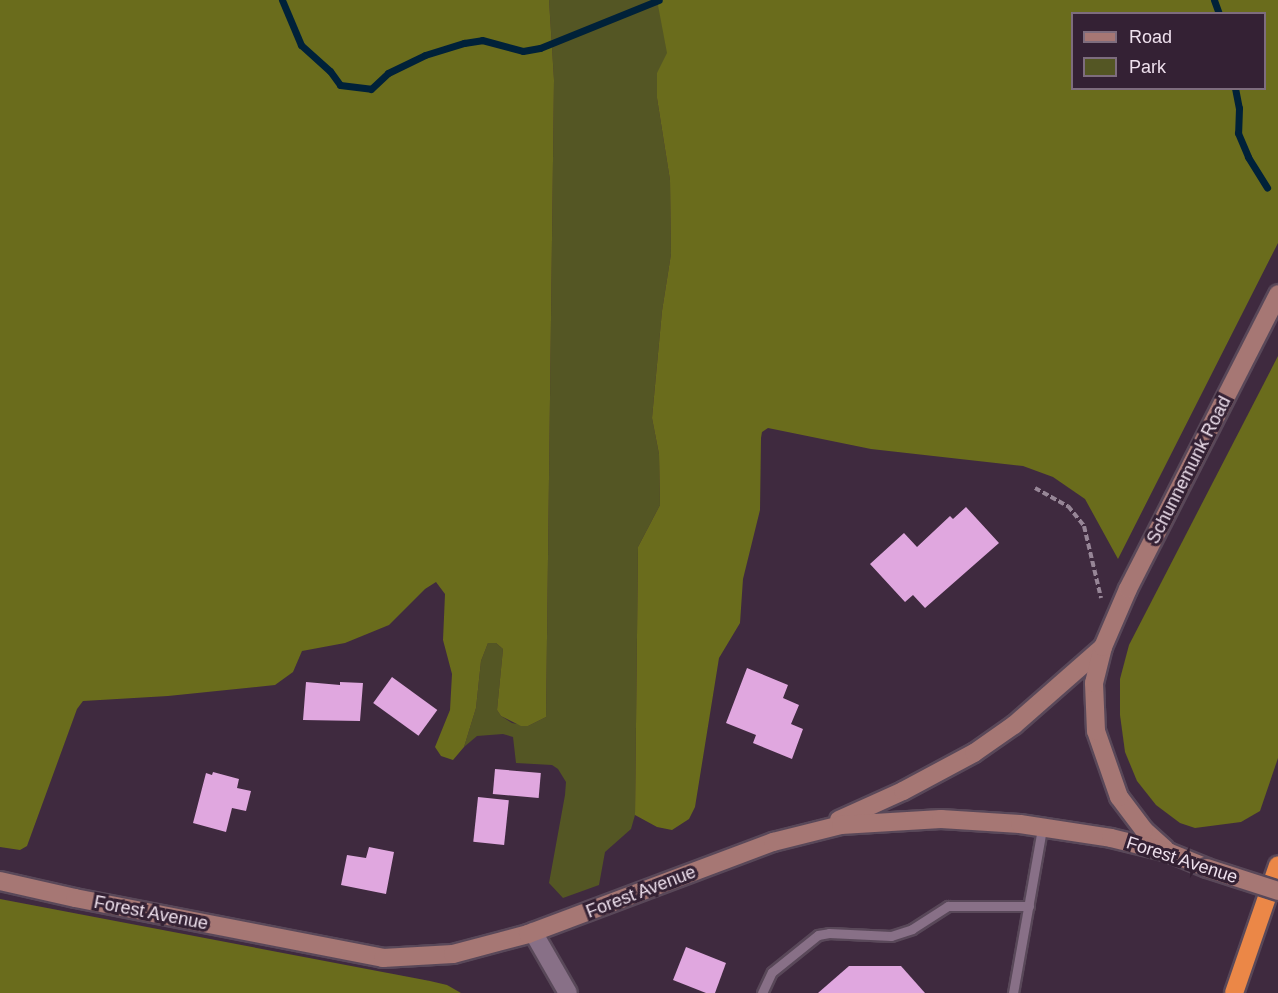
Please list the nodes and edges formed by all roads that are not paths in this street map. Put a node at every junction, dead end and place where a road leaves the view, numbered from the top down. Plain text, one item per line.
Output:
1 (1278, 294) edge
2 (1102, 647) junction
3 (1042, 828) junction
4 (809, 832) junction
5 (1168, 852) junction
6 (1278, 865) edge
7 (0, 881) edge
8 (1278, 891) edge
9 (1029, 906) junction
10 (533, 932) junction
11 (568, 993) edge
12 (762, 993) edge
13 (1013, 993) edge
14 (1234, 993) edge

1 - 2 street, Schunnemunk Road
2 - 4 street, Schunnemunk Road
2 - 5 street, Schunnemunk Road
3 - 4 street, Forest Avenue
3 - 5 street, Forest Avenue
3 - 9 lane
4 - 10 street, Forest Avenue
5 - 8 street, Forest Avenue, bridge
6 - 14 highway
7 - 10 street, Forest Avenue
9 - 12 lane
9 - 13 lane
10 - 11 street

